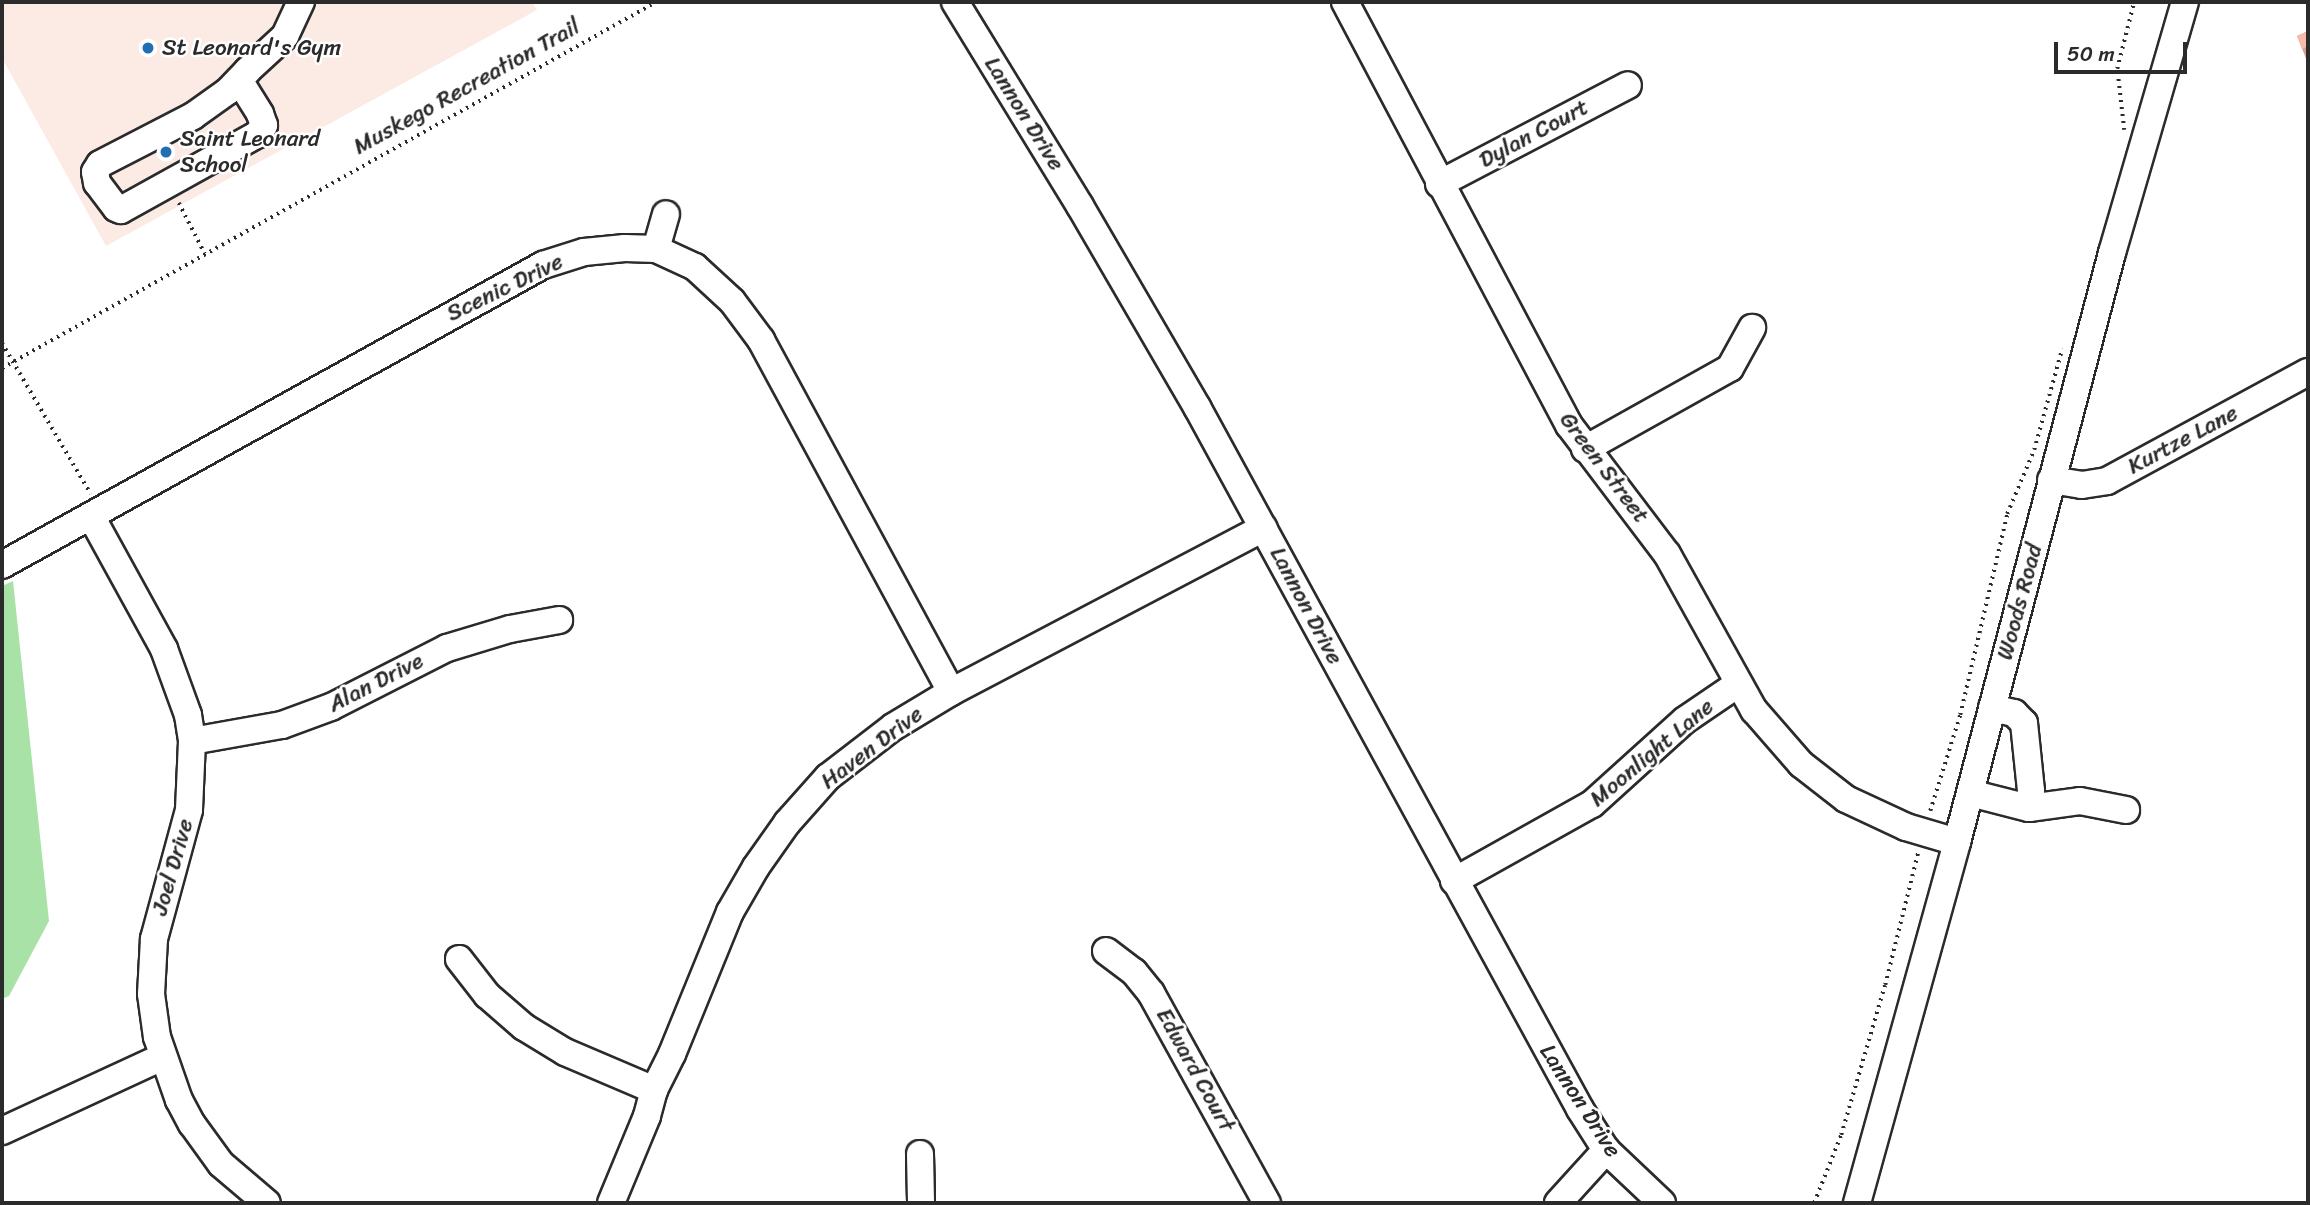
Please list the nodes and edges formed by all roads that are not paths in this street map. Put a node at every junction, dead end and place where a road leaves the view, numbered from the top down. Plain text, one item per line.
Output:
1 (301, 2) edge
2 (955, 2) edge
3 (1345, 2) edge
4 (2185, 2) edge
5 (239, 80) junction
6 (1628, 85) dead end
7 (1439, 184) junction
8 (666, 214) dead end
9 (656, 249) junction
10 (1752, 328) dead end
11 (2308, 372) edge
12 (1585, 449) junction
13 (2051, 480) junction
14 (96, 514) junction
15 (1264, 528) junction
16 (2, 565) edge
17 (559, 620) dead end
18 (1738, 684) junction
19 (951, 692) junction
20 (1992, 708) junction
21 (192, 741) junction
22 (1970, 793) junction
23 (2029, 808) junction
24 (2126, 810) dead end
25 (1957, 842) junction
26 (1454, 881) junction
27 (1106, 951) dead end
28 (459, 959) dead end
29 (162, 1057) junction
30 (654, 1090) junction
31 (2, 1131) edge
32 (1606, 1150) junction
33 (920, 1154) dead end
34 (267, 1203) edge
35 (611, 1203) edge
36 (921, 1203) edge
37 (1267, 1203) edge
38 (1558, 1203) edge
39 (1662, 1203) edge
40 (1857, 1203) edge

1 - 5 street
2 - 15 street, Lannon Drive
3 - 7 street, Green Street
4 - 13 street, Woods Road
5 - 5 street
6 - 7 street, Dylan Court
7 - 12 street, Green Street
8 - 9 street
9 - 14 street, Scenic Drive
9 - 19 street, Scenic Drive
10 - 12 street
11 - 13 street, Kurtze Lane
12 - 18 street, Green Street
13 - 20 street, Woods Road
14 - 16 street, Scenic Drive
14 - 21 street, Joel Drive
15 - 19 street, Haven Drive
15 - 26 street, Lannon Drive
17 - 21 street, Alan Drive
18 - 25 street, Green Street
18 - 26 street, Moonlight Lane
19 - 30 street, Haven Drive
20 - 22 street, Woods Road
20 - 23 street
21 - 29 street, Joel Drive
22 - 23 street
22 - 25 street, Woods Road
23 - 24 street
25 - 40 street, Woods Road
26 - 32 street, Lannon Drive
27 - 37 street, Edward Court
28 - 30 street
29 - 31 street
29 - 34 street, Joel Drive
30 - 35 street, Haven Drive
32 - 38 street
32 - 39 street, Lannon Drive
33 - 36 street

